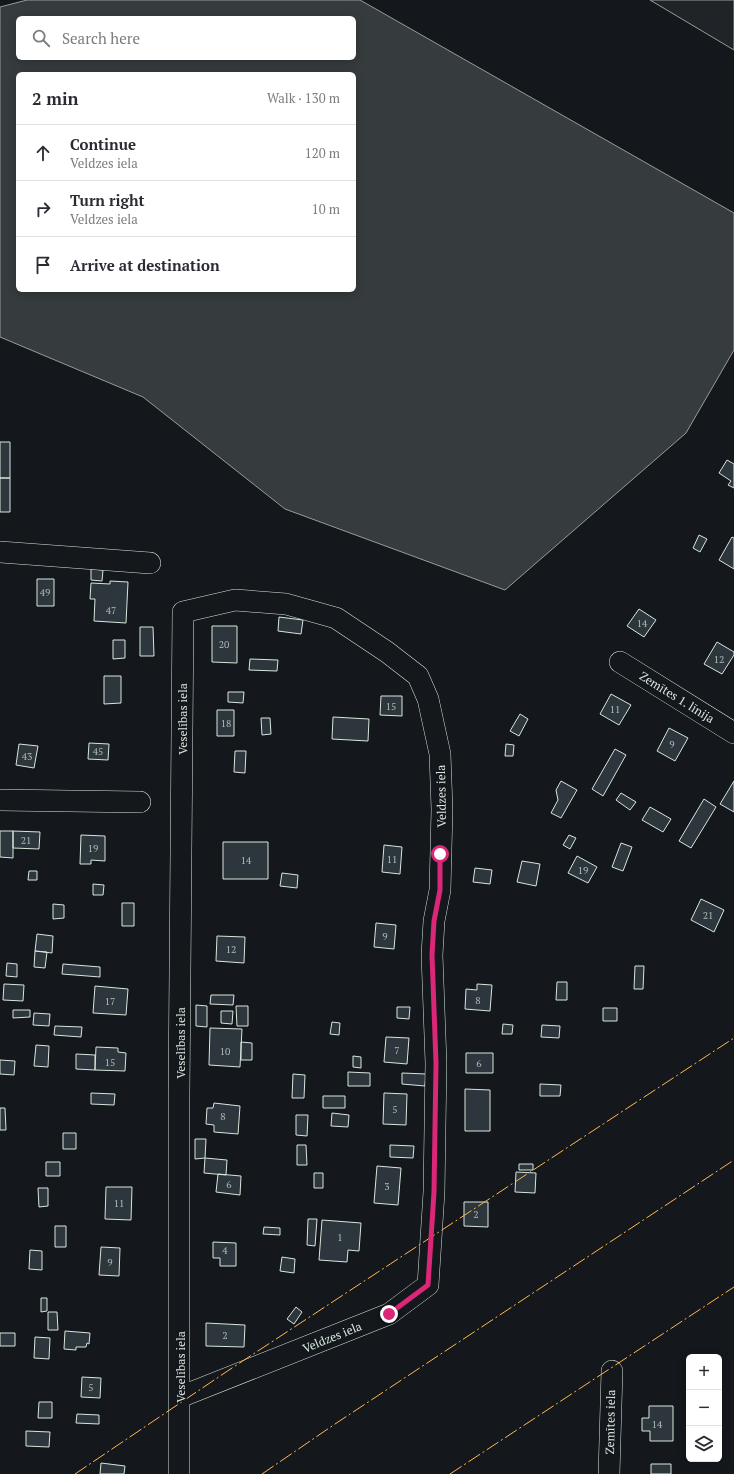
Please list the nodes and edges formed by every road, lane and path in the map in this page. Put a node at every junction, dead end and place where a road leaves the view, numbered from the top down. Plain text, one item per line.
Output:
1 (0, 552) edge
2 (150, 563) dead end
3 (183, 612) joint
4 (620, 662) dead end
5 (734, 733) edge
6 (0, 800) edge
7 (140, 802) dead end
8 (612, 1370) dead end
9 (180, 1397) junction
10 (179, 1474) edge
11 (609, 1474) edge

1 - 2 street
3 - 9 street, Veselības iela
3 - 9 street, Veldzes iela
4 - 5 street, Zemītes 1. līnija
6 - 7 street
8 - 11 street, Zemītes iela
9 - 10 street, Veselības iela

